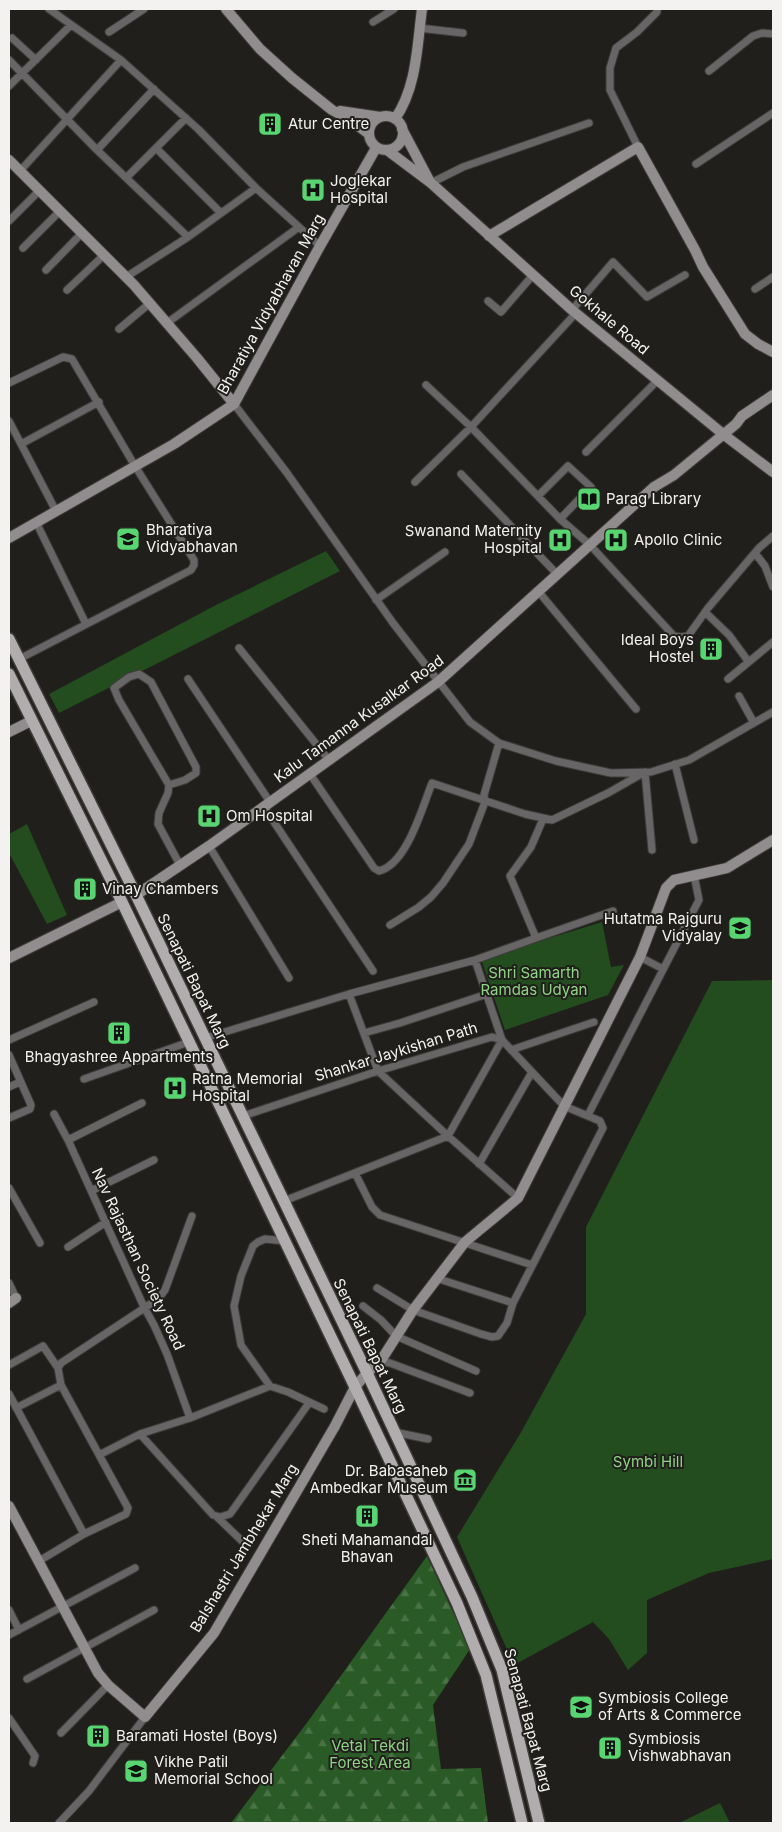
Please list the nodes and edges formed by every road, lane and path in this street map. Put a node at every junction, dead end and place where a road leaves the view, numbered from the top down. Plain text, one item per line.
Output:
1 (49, 9) edge
2 (144, 9) edge
3 (226, 9) edge
4 (394, 9) edge
5 (422, 9) edge
6 (658, 9) edge
7 (373, 22) dead end
8 (71, 25) junction
9 (419, 28) junction
10 (109, 32) dead end
11 (463, 33) dead end
12 (773, 34) edge
13 (12, 38) dead end
14 (9, 60) edge
15 (36, 60) junction
16 (121, 60) junction
17 (709, 71) dead end
18 (22, 73) junction
19 (9, 86) edge
20 (154, 89) junction
21 (332, 110) junction
22 (773, 113) edge
23 (68, 118) junction
24 (186, 118) junction
25 (380, 118) junction
26 (395, 119) junction
27 (589, 123) dead end
28 (402, 129) junction
29 (368, 134) junction
30 (638, 147) junction
31 (156, 148) junction
32 (376, 148) junction
33 (97, 150) junction
34 (387, 150) junction
35 (9, 160) edge
36 (696, 164) dead end
37 (20, 171) junction
38 (126, 177) junction
39 (431, 183) junction
40 (256, 188) junction
41 (40, 190) junction
42 (60, 211) junction
43 (221, 214) junction
44 (9, 221) edge
45 (298, 226) junction
46 (82, 233) junction
47 (488, 236) junction
48 (188, 238) junction
49 (320, 246) junction
50 (22, 248) dead end
51 (104, 255) junction
52 (46, 270) dead end
53 (534, 275) junction
54 (685, 275) dead end
55 (126, 277) junction
56 (773, 277) edge
57 (754, 289) dead end
58 (68, 290) dead end
59 (488, 301) dead end
60 (150, 303) junction
61 (574, 311) junction
62 (167, 323) junction
63 (119, 329) dead end
64 (773, 352) edge
65 (658, 380) junction
66 (9, 383) edge
67 (426, 385) dead end
68 (773, 395) edge
69 (99, 402) junction
70 (773, 403) edge
71 (234, 404) junction
72 (9, 421) edge
73 (736, 424) junction
74 (471, 427) junction
75 (723, 434) junction
76 (21, 444) junction
77 (586, 452) dead end
78 (135, 466) junction
79 (773, 472) edge
80 (460, 474) dead end
81 (415, 482) dead end
82 (538, 496) junction
83 (56, 511) junction
84 (560, 519) junction
85 (36, 522) junction
86 (773, 536) edge
87 (9, 538) edge
88 (590, 545) junction
89 (445, 552) dead end
90 (755, 553) junction
91 (557, 574) junction
92 (773, 587) edge
93 (538, 591) junction
94 (376, 600) junction
95 (706, 612) junction
96 (86, 624) junction
97 (9, 639) edge
98 (773, 642) edge
99 (239, 648) dead end
100 (25, 656) dead end
101 (748, 662) junction
102 (9, 674) edge
103 (728, 678) dead end
104 (188, 679) dead end
105 (438, 682) junction
106 (739, 696) dead end
107 (636, 709) dead end
108 (773, 712) edge
109 (31, 721) junction
110 (754, 723) junction
111 (9, 732) edge
112 (499, 743) junction
113 (329, 760) junction
114 (675, 764) junction
115 (645, 772) junction
116 (310, 774) junction
117 (169, 785) junction
118 (485, 802) junction
119 (267, 804) junction
120 (544, 819) junction
121 (694, 840) dead end
122 (773, 840) edge
123 (209, 846) junction
124 (652, 850) dead end
125 (180, 865) junction
126 (694, 875) junction
127 (136, 894) junction
128 (122, 902) junction
129 (614, 912) dead end
130 (390, 925) dead end
131 (536, 938) junction
132 (640, 957) junction
133 (9, 958) edge
134 (476, 960) junction
135 (663, 969) junction
136 (372, 971) dead end
137 (289, 978) dead end
138 (349, 994) junction
139 (487, 994) junction
140 (94, 1002) dead end
141 (594, 1022) dead end
142 (364, 1033) junction
143 (205, 1038) junction
144 (9, 1040) edge
145 (502, 1040) junction
146 (189, 1042) junction
147 (511, 1050) junction
148 (9, 1055) edge
149 (378, 1071) junction
150 (532, 1072) junction
151 (84, 1079) dead end
152 (20, 1082) junction
153 (9, 1087) edge
154 (142, 1103) dead end
155 (564, 1106) junction
156 (54, 1114) dead end
157 (588, 1115) junction
158 (242, 1116) junction
159 (9, 1118) edge
160 (448, 1136) junction
161 (68, 1140) junction
162 (154, 1160) dead end
163 (479, 1164) junction
164 (355, 1173) junction
165 (9, 1188) edge
166 (91, 1191) junction
167 (518, 1198) junction
168 (284, 1201) junction
169 (192, 1216) dead end
170 (106, 1222) junction
171 (285, 1241) junction
172 (465, 1242) junction
173 (40, 1244) dead end
174 (68, 1248) dead end
175 (532, 1265) junction
176 (436, 1278) junction
177 (9, 1283) edge
178 (377, 1288) dead end
179 (12, 1301) edge
180 (513, 1303) junction
181 (363, 1306) dead end
182 (144, 1307) junction
183 (412, 1310) junction
184 (396, 1336) junction
185 (380, 1362) junction
186 (9, 1366) edge
187 (58, 1368) junction
188 (476, 1371) dead end
189 (367, 1373) junction
190 (61, 1385) junction
191 (270, 1386) junction
192 (355, 1387) junction
193 (9, 1394) edge
194 (470, 1394) dead end
195 (308, 1403) junction
196 (16, 1408) junction
197 (324, 1409) dead end
198 (190, 1418) junction
199 (394, 1432) junction
200 (140, 1434) junction
201 (428, 1438) dead end
202 (99, 1455) junction
203 (9, 1506) edge
204 (216, 1516) junction
205 (84, 1534) junction
206 (242, 1542) dead end
207 (38, 1561) junction
208 (136, 1568) dead end
209 (63, 1607) junction
210 (9, 1610) edge
211 (154, 1610) dead end
212 (19, 1630) junction
213 (9, 1635) edge
214 (84, 1647) junction
215 (27, 1679) dead end
216 (108, 1685) junction
217 (145, 1717) junction
218 (9, 1718) edge
219 (61, 1733) dead end
220 (33, 1763) dead end
221 (59, 1823) edge
222 (522, 1823) edge
223 (539, 1823) edge

1 - 8 street
2 - 10 street
3 - 21 street
4 - 7 street
5 - 9 street
6 - 30 street
8 - 15 street
8 - 16 street
9 - 11 street
9 - 26 street
12 - 17 street
13 - 15 street
14 - 18 street
15 - 18 street
16 - 20 street
16 - 23 street
18 - 19 street
18 - 23 street
20 - 24 street
20 - 33 street
21 - 25 street
21 - 29 street
22 - 36 street
23 - 33 street
23 - 37 street
24 - 31 street
24 - 40 street
25 - 26 street
25 - 29 street
26 - 28 street
27 - 39 street
28 - 34 street
28 - 39 street
29 - 32 street
30 - 47 street
30 - 64 street
31 - 38 street
31 - 43 street
32 - 34 street
32 - 49 street, Bharatiya Vidyabhavan Marg
33 - 38 street
34 - 39 street
35 - 37 street
37 - 41 street
38 - 48 street
39 - 47 street, Gokhale Road
40 - 43 street
40 - 45 street
41 - 42 street
41 - 44 street
42 - 46 street
42 - 50 street
43 - 48 street
45 - 49 street
45 - 62 street
46 - 51 street
46 - 52 street
47 - 53 street, Gokhale Road
48 - 55 street
49 - 71 street, Bharatiya Vidyabhavan Marg
51 - 55 street
51 - 58 street
53 - 59 street
53 - 61 street, Gokhale Road
54 - 61 street
55 - 60 street
56 - 57 street
60 - 62 street
60 - 63 street
61 - 65 street, Gokhale Road
61 - 74 street
62 - 71 street
65 - 75 street, Gokhale Road
65 - 77 street
66 - 69 street
67 - 74 street
68 - 73 street
69 - 76 street
69 - 78 street
70 - 73 street
71 - 78 street, Bharatiya Vidyabhavan Marg
71 - 94 street
72 - 76 street
73 - 75 street, Kalu Tamanna Kusalkar Road
74 - 81 street
74 - 82 street
75 - 79 street, Gokhale Road
75 - 88 street, Kalu Tamanna Kusalkar Road
76 - 83 street
78 - 83 street, Bharatiya Vidyabhavan Marg
78 - 96 street
80 - 91 street
82 - 84 street
82 - 84 street
83 - 85 street, Bharatiya Vidyabhavan Marg
84 - 88 street
85 - 87 street, Bharatiya Vidyabhavan Marg
85 - 96 street
86 - 90 street
88 - 91 street, Kalu Tamanna Kusalkar Road
88 - 95 street
89 - 94 street
90 - 92 street
90 - 95 street
91 - 93 street, Kalu Tamanna Kusalkar Road
93 - 105 street, Kalu Tamanna Kusalkar Road
93 - 107 street
94 - 105 street
95 - 101 street
96 - 100 street
97 - 127 main road, Senapati Bapat Marg
98 - 101 street
99 - 113 street
101 - 103 street
102 - 109 main road, Senapati Bapat Marg
104 - 119 street
105 - 112 street
105 - 113 street, Kalu Tamanna Kusalkar Road
106 - 110 street
108 - 110 street
109 - 111 street
109 - 128 main road, Senapati Bapat Marg
110 - 114 street
112 - 115 street
112 - 118 street
113 - 116 street, Kalu Tamanna Kusalkar Road
114 - 115 street
114 - 121 street
115 - 120 street
115 - 124 street
116 - 118 street
116 - 119 street, Kalu Tamanna Kusalkar Road
117 - 117 street
117 - 125 street
118 - 120 street
118 - 130 street
119 - 123 street, Kalu Tamanna Kusalkar Road
119 - 136 street
120 - 131 street
122 - 126 street
123 - 125 street, Kalu Tamanna Kusalkar Road
123 - 137 street
125 - 127 street, Kalu Tamanna Kusalkar Road
126 - 132 street
126 - 135 street
127 - 128 main road
127 - 143 main road, Senapati Bapat Marg
128 - 133 street
128 - 146 main road, Senapati Bapat Marg
129 - 131 street
131 - 134 street
132 - 135 street
132 - 155 street
134 - 138 street
134 - 139 street
135 - 157 street
138 - 142 street
138 - 143 street
139 - 142 street
139 - 145 street
140 - 144 street
141 - 147 street
142 - 149 street
143 - 158 main road, Senapati Bapat Marg
145 - 147 street
145 - 149 street, Shankar Jaykishan Path
145 - 160 street
146 - 151 street
146 - 171 main road, Senapati Bapat Marg
147 - 150 street
148 - 152 street
149 - 158 street, Shankar Jaykishan Path
149 - 160 street
150 - 155 street
150 - 163 street
152 - 153 street
152 - 159 street
154 - 161 street
155 - 157 street
155 - 167 street
156 - 161 street, Nav Rajasthan Society Road
157 - 175 street
158 - 168 main road, Senapati Bapat Marg
160 - 163 street
160 - 164 street
161 - 166 street, Nav Rajasthan Society Road
162 - 166 street
163 - 167 street
164 - 168 street
164 - 172 street
165 - 173 street
166 - 170 street, Nav Rajasthan Society Road
167 - 172 street, Balshastri Jambhekar Marg
168 - 189 main road, Senapati Bapat Marg
169 - 182 street
170 - 174 street
170 - 182 street, Nav Rajasthan Society Road
171 - 191 street
171 - 192 main road, Senapati Bapat Marg
172 - 175 street
172 - 176 street, Balshastri Jambhekar Marg
175 - 180 street
176 - 180 street
176 - 183 street, Balshastri Jambhekar Marg
177 - 179 street
178 - 183 street
180 - 183 street
181 - 184 street
182 - 187 street
182 - 198 street, Nav Rajasthan Society Road
183 - 184 street, Balshastri Jambhekar Marg
184 - 185 street, Balshastri Jambhekar Marg
184 - 188 street
185 - 189 street, Balshastri Jambhekar Marg
185 - 194 street
186 - 187 street
187 - 190 street
189 - 192 street, Balshastri Jambhekar Marg
189 - 199 main road, Senapati Bapat Marg
190 - 196 street
190 - 202 street
191 - 195 street
191 - 198 street
192 - 217 street, Balshastri Jambhekar Marg
192 - 222 main road, Senapati Bapat Marg
193 - 196 street
195 - 197 street
195 - 204 street
196 - 205 street
198 - 200 street
199 - 201 street
199 - 223 main road, Senapati Bapat Marg
200 - 202 street
200 - 204 street
202 - 205 street
203 - 207 street
204 - 206 street
205 - 207 street
207 - 209 street
208 - 209 street
209 - 212 street
209 - 214 street
210 - 212 street
211 - 214 street
212 - 213 street
214 - 215 street
214 - 216 street
216 - 217 street
216 - 219 street
217 - 221 street, Balshastri Jambhekar Marg
218 - 220 street

